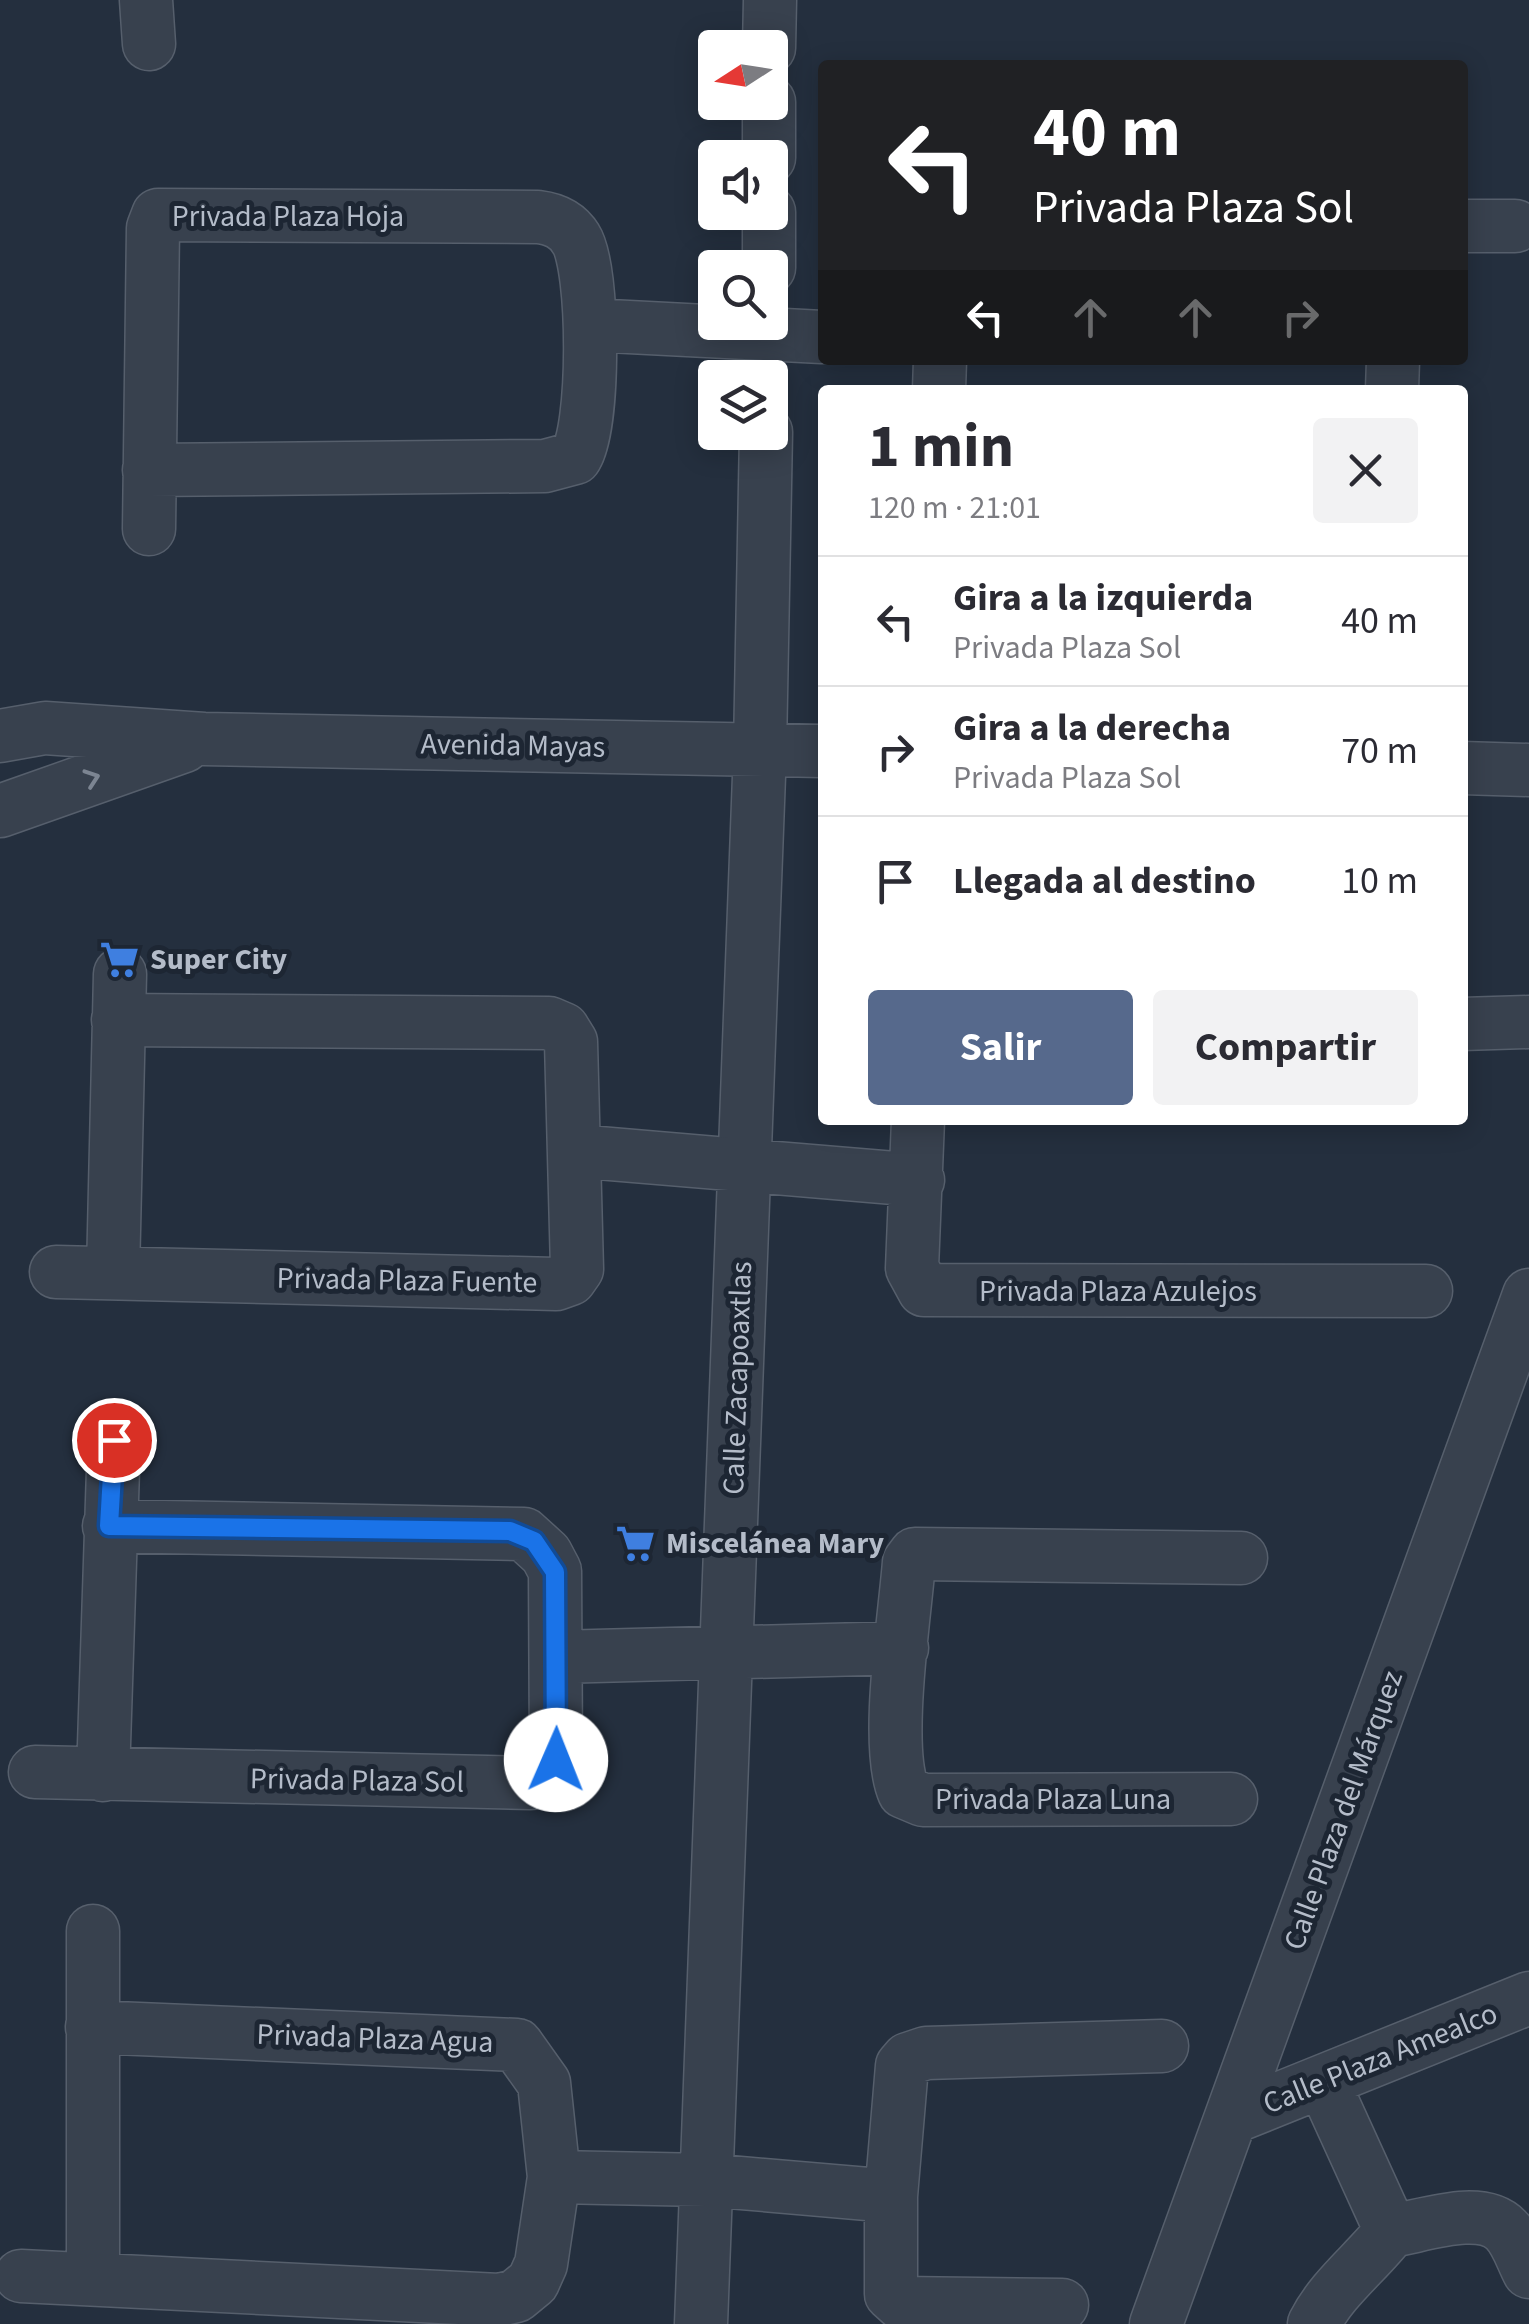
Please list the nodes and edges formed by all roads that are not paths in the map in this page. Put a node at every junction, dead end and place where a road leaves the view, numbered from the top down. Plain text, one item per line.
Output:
1 (770, 0) edge
2 (770, 30) edge
3 (1468, 226) edge
4 (1515, 226) dead end
5 (590, 326) junction
6 (818, 338) edge
7 (768, 345) edge
8 (766, 450) edge
9 (149, 470) junction
10 (149, 529) dead end
11 (0, 736) edge
12 (204, 739) junction
13 (760, 749) junction
14 (818, 751) edge
15 (1468, 768) edge
16 (1529, 770) edge
17 (0, 811) edge
18 (1529, 1022) edge
19 (1468, 1024) edge
20 (918, 1125) edge
21 (574, 1151) junction
22 (745, 1166) junction
23 (918, 1180) junction
24 (56, 1272) dead end
25 (113, 1273) junction
26 (1426, 1291) dead end
27 (1529, 1295) edge
28 (114, 1440) dead end
29 (109, 1526) junction
30 (1241, 1558) dead end
31 (902, 1648) junction
32 (727, 1655) junction
33 (557, 1657) junction
34 (34, 1772) dead end
35 (103, 1775) junction
36 (1231, 1799) dead end
37 (93, 1931) dead end
38 (1529, 1998) edge
39 (92, 2028) junction
40 (1162, 2046) dead end
41 (1324, 2084) junction
42 (1232, 2118) junction
43 (554, 2177) junction
44 (706, 2180) junction
45 (890, 2196) junction
46 (1392, 2231) junction
47 (1529, 2272) edge
48 (21, 2276) dead end
49 (93, 2279) junction
50 (1062, 2305) dead end
51 (701, 2324) edge
52 (1156, 2324) edge
53 (1314, 2324) edge

1 - 2 street
3 - 4 street
5 - 7 street
5 - 9 street, Privada Plaza Hoja
5 - 9 street, Privada Plaza Hoja
6 - 7 street
8 - 13 street, Calle Zacapoaxtlas
9 - 10 street, Privada Plaza Hoja
11 - 12 street, Avenida Mayas
12 - 13 street, Avenida Mayas
17 -> 12 street, Avenida Mayas
13 - 14 street, Avenida Mayas
13 - 22 street, Calle Zacapoaxtlas
15 - 16 street
18 - 19 street
20 - 23 street, Privada Plaza Azulejos
21 - 22 street
21 - 25 street, Privada Plaza Fuente
21 - 25 street, Privada Plaza Fuente
22 - 23 street
22 - 32 street, Calle Zacapoaxtlas
23 - 26 street, Privada Plaza Azulejos
24 - 25 street, Privada Plaza Fuente
27 - 42 street, Calle Plaza del Márquez
28 - 29 street
29 - 33 street, Privada Plaza Sol
29 - 35 street
30 - 31 street, Privada Plaza Luna
31 - 32 street
31 - 36 street, Privada Plaza Luna
32 - 33 street
32 - 44 street, Calle Zacapoaxtlas
33 - 35 street, Privada Plaza Sol
34 - 35 street, Privada Plaza Sol
37 - 39 street
38 - 41 street, Calle Plaza Amealco
39 - 43 street, Privada Plaza Agua
39 - 49 street
40 - 45 street
41 - 42 street, Calle Plaza Amealco
41 - 46 street
42 - 52 street, Calle Plaza del Márquez
43 - 44 street
43 - 49 street, Privada Plaza Agua
44 - 45 street
44 - 51 street, Calle Zacapoaxtlas
45 - 50 street
46 - 47 street
46 - 53 street
48 - 49 street, Privada Plaza Agua

